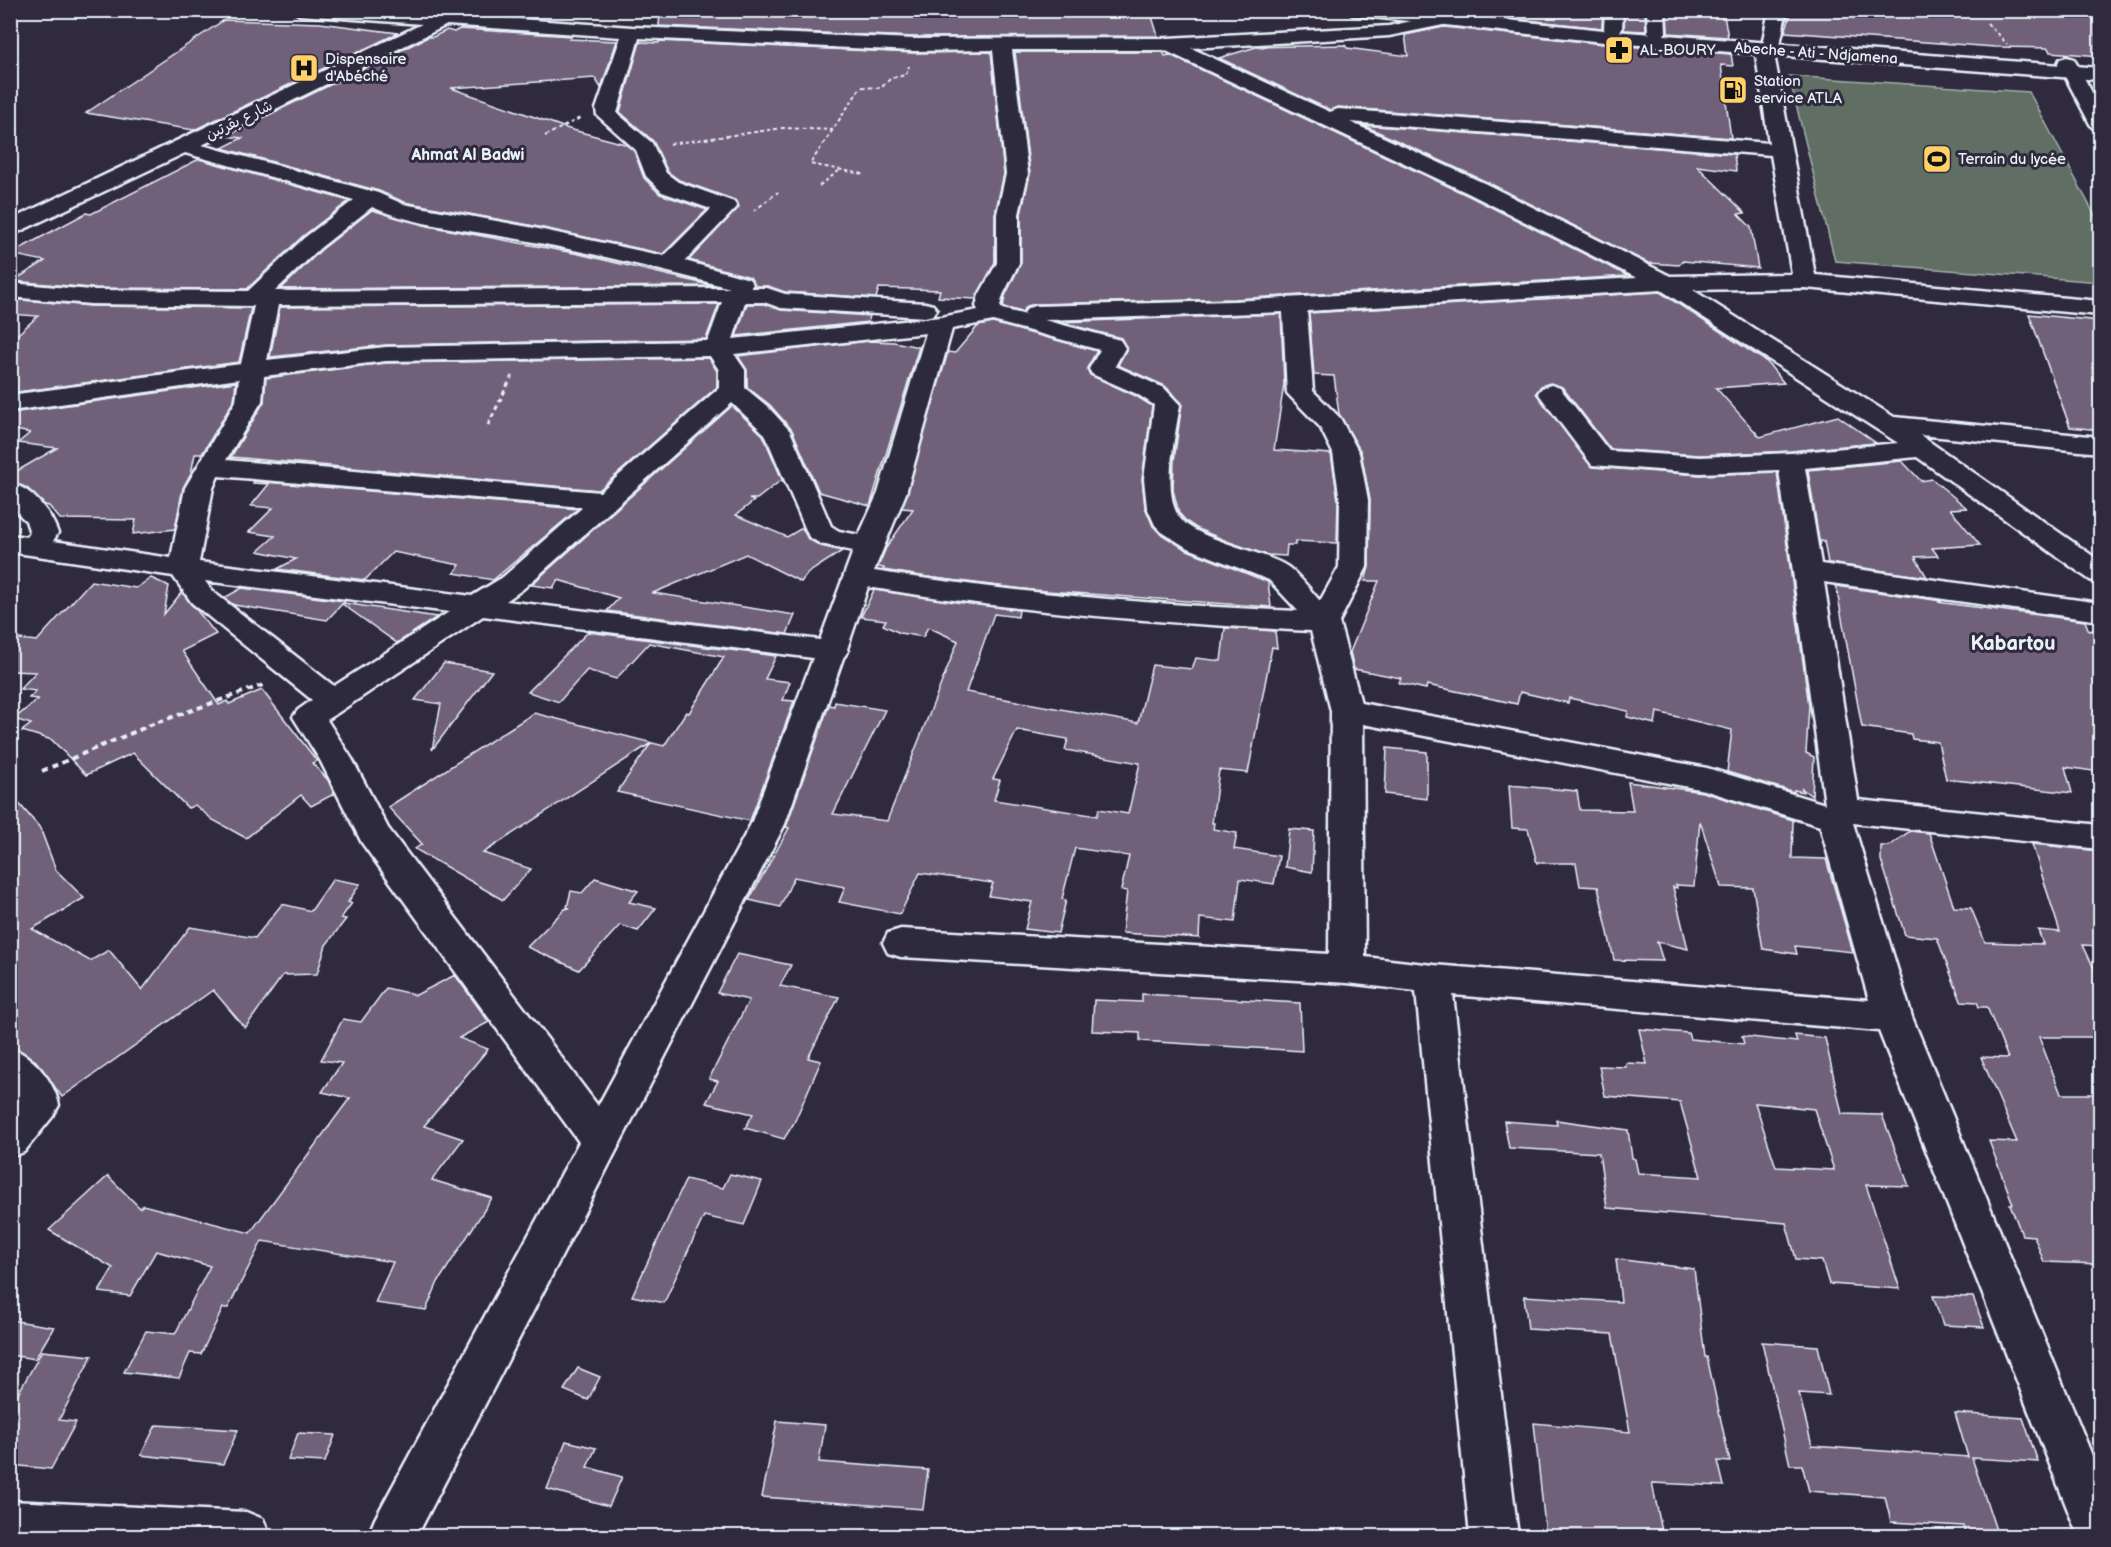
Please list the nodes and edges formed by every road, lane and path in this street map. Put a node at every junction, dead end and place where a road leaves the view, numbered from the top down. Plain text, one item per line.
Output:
1 (300, 10) edge
2 (467, 10) edge
3 (1353, 10) edge
4 (1416, 10) edge
5 (1656, 10) edge
6 (1781, 10) edge
7 (1440, 15) edge
8 (1614, 20) edge
9 (441, 21) junction
10 (632, 32) junction
11 (1657, 32) junction
12 (1168, 44) junction
13 (914, 45) junction
14 (1002, 45) junction
15 (1768, 45) junction
16 (2100, 65) edge
17 (2070, 68) junction
18 (2100, 74) edge
19 (606, 109) junction
20 (1318, 113) junction
21 (2100, 124) edge
22 (834, 130) junction
23 (545, 136) dead end
24 (184, 146) junction
25 (645, 147) junction
26 (1780, 150) junction
27 (841, 170) junction
28 (863, 174) dead end
29 (819, 186) dead end
30 (370, 198) junction
31 (10, 229) edge
32 (669, 264) junction
33 (1805, 281) junction
34 (1666, 283) junction
35 (10, 290) edge
36 (736, 295) junction
37 (768, 295) junction
38 (262, 297) junction
39 (1295, 305) junction
40 (2100, 308) edge
41 (993, 314) junction
42 (941, 324) junction
43 (718, 348) junction
44 (525, 351) junction
45 (252, 370) junction
46 (732, 390) junction
47 (1551, 393) dead end
48 (10, 403) edge
49 (1886, 423) junction
50 (488, 425) dead end
51 (2100, 445) edge
52 (1923, 449) junction
53 (1791, 461) junction
54 (209, 466) junction
55 (10, 491) edge
56 (608, 501) junction
57 (23, 545) edge
58 (869, 545) junction
59 (183, 569) junction
60 (1807, 571) junction
61 (2100, 574) edge
62 (858, 577) junction
63 (477, 606) junction
64 (2100, 612) edge
65 (1324, 622) junction
66 (832, 651) junction
67 (298, 674) junction
68 (333, 701) junction
69 (1347, 711) junction
70 (42, 771) dead end
71 (1839, 815) junction
72 (2100, 837) edge
73 (901, 943) dead end
74 (1347, 969) junction
75 (1433, 979) junction
76 (1893, 1017) junction
77 (10, 1063) edge
78 (10, 1140) edge
79 (601, 1140) junction
80 (10, 1525) edge
81 (2100, 1532) edge
82 (246, 1536) edge
83 (392, 1536) edge
84 (1494, 1536) edge

1 - 9 main road
2 - 9 main road, شارع بقرتين
3 - 7 main road, Abeche - Ati - Ndjamena
4 - 7 main road, Abeche - Ati - Ndjamena
5 - 11 main road
6 - 15 main road
7 - 8 main road, Abeche - Ati - Ndjamena
7 - 12 main road
7 - 15 main road, Abeche - Ati - Ndjamena
8 - 11 main road, Abeche - Ati - Ndjamena
9 - 10 main road
9 - 24 main road, شارع بقرتين
10 - 13 main road
10 - 19 main road
11 - 15 main road, Abeche - Ati - Ndjamena
12 - 14 main road
12 - 20 main road
13 - 14 main road
13 - 22 path
14 - 41 main road
15 - 17 main road, Abeche - Ati - Ndjamena
15 - 26 main road
16 - 17 main road, Abeche - Ati - Ndjamena
17 - 18 main road, Abeche - Ati - Ndjamena
17 - 21 main road
19 - 23 path
19 - 25 main road
20 - 26 main road
20 - 34 main road
22 - 25 path
22 - 27 path
24 - 30 main road
24 - 31 main road, شارع بقرتين
25 - 32 main road
26 - 33 main road
27 - 28 path
27 - 29 path
30 - 32 main road
30 - 38 main road
32 - 37 main road
33 - 34 main road
33 - 40 main road
34 - 39 main road
34 - 49 main road
35 - 38 main road
36 - 37 main road
36 - 38 main road
36 - 43 main road
37 - 41 main road
38 - 45 main road
39 - 41 main road
39 - 65 main road
41 - 42 main road
41 - 65 main road
42 - 43 main road
42 - 58 main road
43 - 44 main road
43 - 46 main road
44 - 45 main road
44 - 50 path
45 - 48 main road
45 - 54 main road
46 - 56 main road
46 - 58 main road
47 - 53 main road
49 - 51 main road
49 - 52 main road
52 - 53 main road
52 - 61 main road
53 - 60 main road
54 - 56 main road
54 - 59 main road
55 - 57 main road
56 - 63 main road
57 - 59 main road
58 - 62 main road
59 - 63 main road
59 - 67 main road
60 - 64 main road
60 - 71 main road
62 - 65 main road
62 - 66 main road
63 - 66 main road
63 - 68 main road
65 - 69 main road
66 - 79 main road
67 - 68 main road
67 - 70 path
68 - 79 main road
69 - 71 main road
69 - 74 main road
71 - 72 main road
71 - 76 main road
73 - 74 main road
74 - 75 main road
75 - 76 main road
75 - 84 main road
76 - 81 main road
77 - 78 main road
79 - 83 main road
80 - 82 main road

